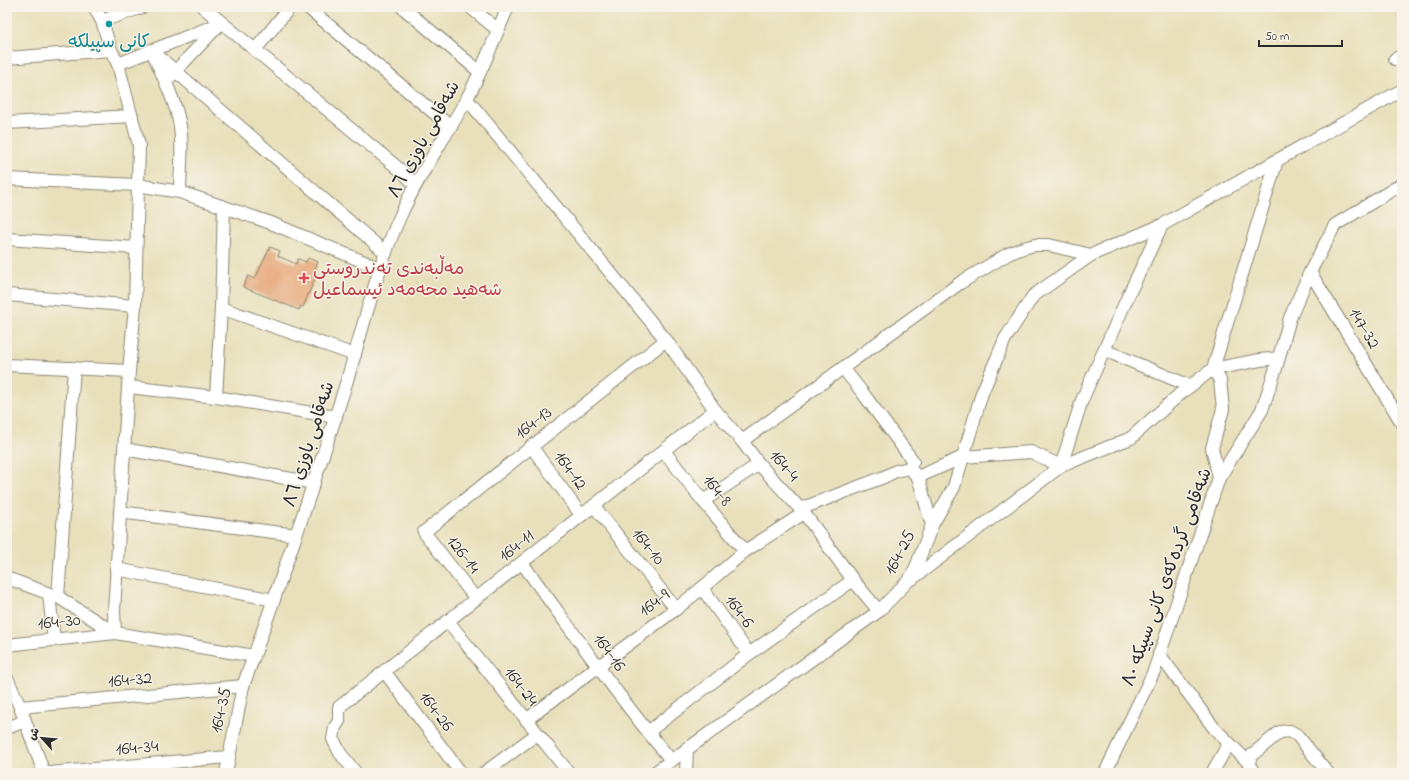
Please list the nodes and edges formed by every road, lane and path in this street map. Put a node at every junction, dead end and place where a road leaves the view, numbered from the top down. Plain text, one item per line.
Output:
1 (94, 7) edge
2 (143, 7) edge
3 (203, 7) edge
4 (290, 7) edge
5 (307, 7) edge
6 (402, 7) edge
7 (470, 7) edge
8 (508, 7) edge
9 (102, 22) junction
10 (221, 22) junction
11 (498, 30) junction
12 (111, 50) junction
13 (151, 50) junction
14 (256, 50) junction
15 (7, 58) edge
16 (118, 64) junction
17 (176, 71) junction
18 (480, 72) junction
19 (166, 82) junction
20 (1402, 90) edge
21 (467, 99) junction
22 (132, 116) junction
23 (7, 123) edge
24 (451, 127) junction
25 (1277, 160) junction
26 (7, 178) edge
27 (1402, 184) edge
28 (137, 185) junction
29 (415, 185) junction
30 (180, 192) junction
31 (224, 207) junction
32 (1162, 225) junction
33 (7, 239) edge
34 (136, 248) junction
35 (386, 253) junction
36 (1091, 254) junction
37 (380, 269) junction
38 (1310, 272) junction
39 (7, 295) edge
40 (135, 306) junction
41 (221, 308) junction
42 (666, 340) junction
43 (1104, 350) junction
44 (355, 355) junction
45 (1279, 358) junction
46 (7, 365) edge
47 (74, 368) junction
48 (843, 368) junction
49 (1213, 369) junction
50 (129, 371) junction
51 (1190, 386) junction
52 (129, 387) junction
53 (216, 397) junction
54 (715, 410) junction
55 (336, 417) junction
56 (1402, 423) edge
57 (742, 442) junction
58 (531, 446) junction
59 (124, 449) junction
60 (664, 451) junction
61 (963, 457) junction
62 (759, 464) junction
63 (1061, 466) junction
64 (913, 473) junction
65 (1219, 478) junction
66 (314, 483) junction
67 (703, 501) junction
68 (594, 506) junction
69 (802, 511) junction
70 (120, 512) junction
71 (581, 515) junction
72 (932, 525) junction
73 (424, 532) joint
74 (296, 535) junction
75 (745, 550) junction
76 (522, 563) junction
77 (116, 569) junction
78 (7, 578) edge
79 (853, 580) junction
80 (909, 580) junction
81 (702, 588) junction
82 (53, 596) junction
83 (476, 599) junction
84 (274, 600) junction
85 (676, 608) junction
86 (879, 611) junction
87 (448, 621) junction
88 (115, 632) junction
89 (54, 640) junction
90 (7, 645) edge
91 (749, 654) junction
92 (1160, 654) junction
93 (254, 656) junction
94 (598, 667) junction
95 (384, 671) junction
96 (7, 678) edge
97 (243, 686) junction
98 (20, 707) junction
99 (526, 720) junction
100 (25, 721) junction
101 (7, 728) edge
102 (648, 732) junction
103 (537, 734) junction
104 (1229, 743) junction
105 (687, 748) junction
106 (228, 757) junction
107 (671, 760) junction
108 (1248, 762) junction
109 (44, 773) edge
110 (49, 773) edge
111 (226, 773) edge
112 (356, 773) edge
113 (461, 773) edge
114 (484, 773) edge
115 (568, 773) edge
116 (654, 773) edge
117 (686, 773) edge
118 (1105, 773) edge
119 (1212, 773) edge
120 (1254, 773) edge
121 (1328, 773) edge

1 - 9 street
2 - 9 street
3 - 10 street
4 - 14 street
5 - 24 street
6 - 18 street
7 - 11 street
8 - 11 street, شەقامی باوزی ٨٦
9 - 12 street
10 - 13 street
10 - 14 street
10 - 17 street
11 - 18 street, شەقامی باوزی ٨٦
12 - 15 street
12 - 16 street
13 - 16 street
13 - 17 street
13 - 19 street
14 - 29 street
16 - 22 street
17 - 19 street
17 - 35 street
18 - 21 street, شەقامی باوزی ٨٦
19 - 30 street
20 - 25 street, 164-25
21 - 24 street, شەقامی باوزی ٨٦
21 - 42 street, 164-4
22 - 23 street
22 - 28 street
24 - 29 street, شەقامی باوزی ٨٦
25 - 32 street, 164-25
25 - 49 street
26 - 28 street
27 - 38 street, شەقامی گردەکەی کانی سپیکە ٨٠
28 - 30 street
28 - 34 street
29 - 35 street, شەقامی باوزی ٨٦
30 - 31 street
31 - 37 street
31 - 41 street
32 - 36 street, 164-25
32 - 43 street
33 - 34 street
34 - 40 street
35 - 37 street, شەقامی باوزی ٨٦
36 - 48 street
36 - 61 street, 164-25
37 - 44 street, شەقامی باوزی ٨٦
38 - 45 street, شەقامی گردەکەی کانی سپیکە ٨٠
38 - 56 street, 147-32
39 - 40 street
40 - 50 street
41 - 44 street
41 - 53 street
42 - 54 street, 164-4
42 - 58 street, 164-13
43 - 51 street
43 - 63 street
44 - 55 street, شەقامی باوزی ٨٦
45 - 49 street
45 - 65 street, شەقامی گردەکەی کانی سپیکە ٨٠
46 - 47 street
47 - 50 street
47 - 82 street
48 - 57 street
48 - 64 street
49 - 51 street
49 - 65 street
50 - 52 street
51 - 63 street
52 - 53 street
52 - 59 street
53 - 55 street
54 - 57 street, 164-4
54 - 60 street, 164-11
55 - 66 street, شەقامی باوزی ٨٦
57 - 62 street, 164-4
58 - 71 street, 164-12
58 - 73 street, 164-13
59 - 66 street
59 - 70 street
60 - 67 street, 164-8
60 - 68 street, 164-11
61 - 63 street, 164-9
61 - 64 street, 164-9
61 - 72 street, 164-25
62 - 67 street
62 - 69 street, 164-4
63 - 80 street
64 - 69 street, 164-9
64 - 72 street
65 - 92 street, شەقامی گردەکەی کانی سپیکە ٨٠
66 - 74 street, شەقامی باوزی ٨٦
67 - 75 street, 164-8
68 - 71 street, 164-11
68 - 85 street, 164-10
69 - 75 street, 164-9
69 - 79 street, 164-4
70 - 74 street
70 - 77 street
71 - 76 street, 164-11
72 - 80 street, 164-25
73 - 83 street, 126-14
74 - 84 street, شەقامی باوزی ٨٦
75 - 81 street, 164-9
76 - 83 street, 164-11
76 - 94 street, 164-16
77 - 84 street
77 - 88 street
78 - 82 street
79 - 86 street, 164-4
79 - 91 street
80 - 86 street, 164-25
81 - 85 street, 164-9
81 - 91 street, 164-6
82 - 88 street
82 - 89 street
83 - 87 street, 164-11
84 - 93 street, شەقامی باوزی ٨٦
85 - 94 street, 164-9
86 - 105 street, 164-25
87 - 95 street, 164-11
87 - 99 street, 164-24
88 - 89 street, 164-30
88 - 93 street
89 - 90 street, 164-30
91 - 102 street
92 - 104 street
92 - 118 street, شەقامی گردەکەی کانی سپیکە ٨٠
93 - 97 street, 164-35
94 - 99 street, 164-9
94 - 102 street, 164-16
95 - 112 street, 164-11
95 - 113 street, 164-26
96 - 98 street
97 - 98 street, 164-32
97 - 106 street, 164-35
98 - 100 street
99 - 103 street, 164-24
100 - 101 street
100 - 109 street
102 - 107 street, 164-16
103 - 114 street
103 - 115 street, 164-24
104 - 108 street
104 - 119 street
105 - 107 street, 164-25
105 - 117 street
106 - 110 street, 164-34
106 - 111 street, 164-35
107 - 116 street, 164-25
108 - 120 street
108 - 121 street

